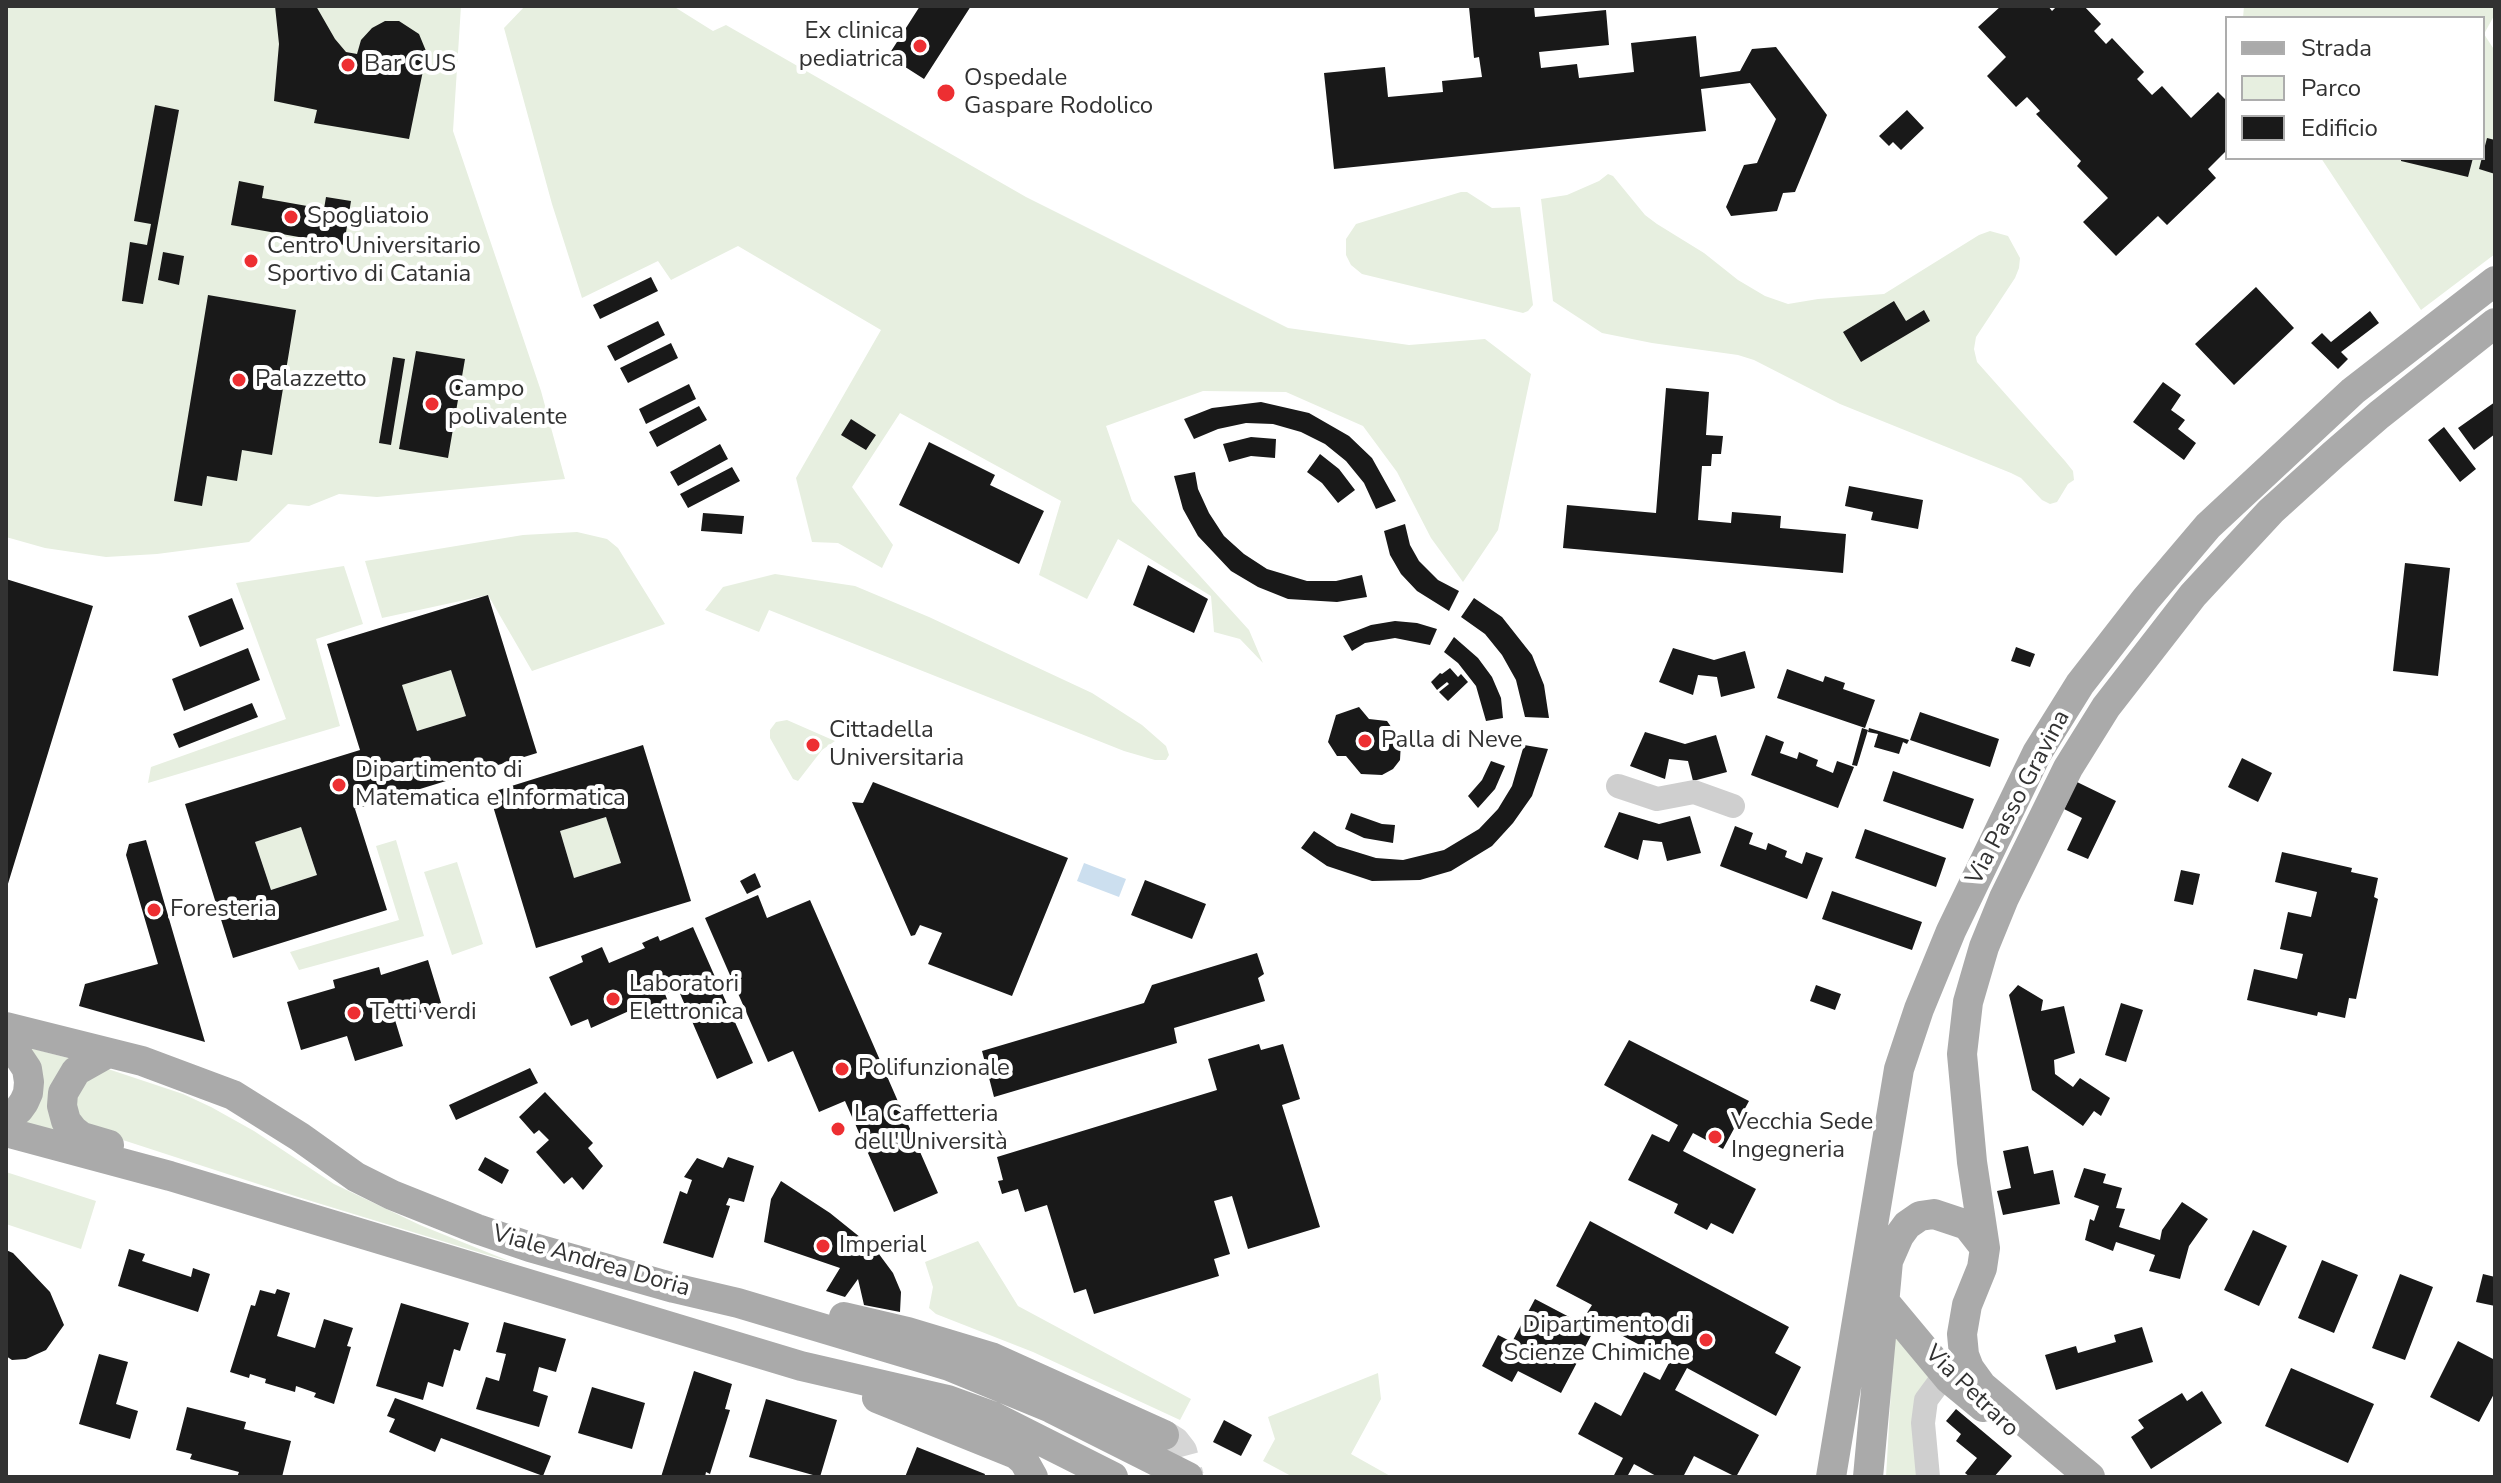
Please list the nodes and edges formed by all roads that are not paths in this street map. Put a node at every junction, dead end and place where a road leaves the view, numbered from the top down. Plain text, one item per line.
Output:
1 (2495, 281) edge
2 (2495, 323) edge
3 (1618, 786) dead end
4 (1733, 806) dead end
5 (6, 1027) edge
6 (6, 1048) edge
7 (108, 1053) junction
8 (6, 1119) edge
9 (6, 1132) edge
10 (170, 1176) junction
11 (1881, 1184) junction
12 (1985, 1248) junction
13 (1884, 1301) junction
14 (738, 1303) junction
15 (801, 1366) junction
16 (1959, 1373) junction
17 (1164, 1435) tunnel mouth
18 (1033, 1477) edge
19 (1113, 1477) edge
20 (1188, 1477) edge
21 (1831, 1477) edge
22 (1868, 1477) edge
23 (1928, 1477) edge
24 (2064, 1477) edge
25 (2090, 1477) edge

1 - 11 main road, Via Passo Gravina
2 - 12 main road, Via Passo Gravina
3 - 4 street
5 - 7 main road, Viale Andrea Doria
6 - 8 main road
7 - 10 main road
7 - 14 main road, Viale Andrea Doria
9 - 10 main road, Viale Andrea Doria
10 - 15 main road, Viale Andrea Doria
11 - 13 main road
11 - 21 main road, Via Passo Gravina
12 - 13 main road
12 - 16 main road
13 - 16 main road, Via Petraro
13 - 22 main road
14 - 17 main road
14 - 20 main road, Viale Andrea Doria
15 - 18 main road
15 - 19 main road, Viale Andrea Doria
16 - 23 street
16 - 24 main road, Via Petraro
16 - 25 main road, Via Petraro

